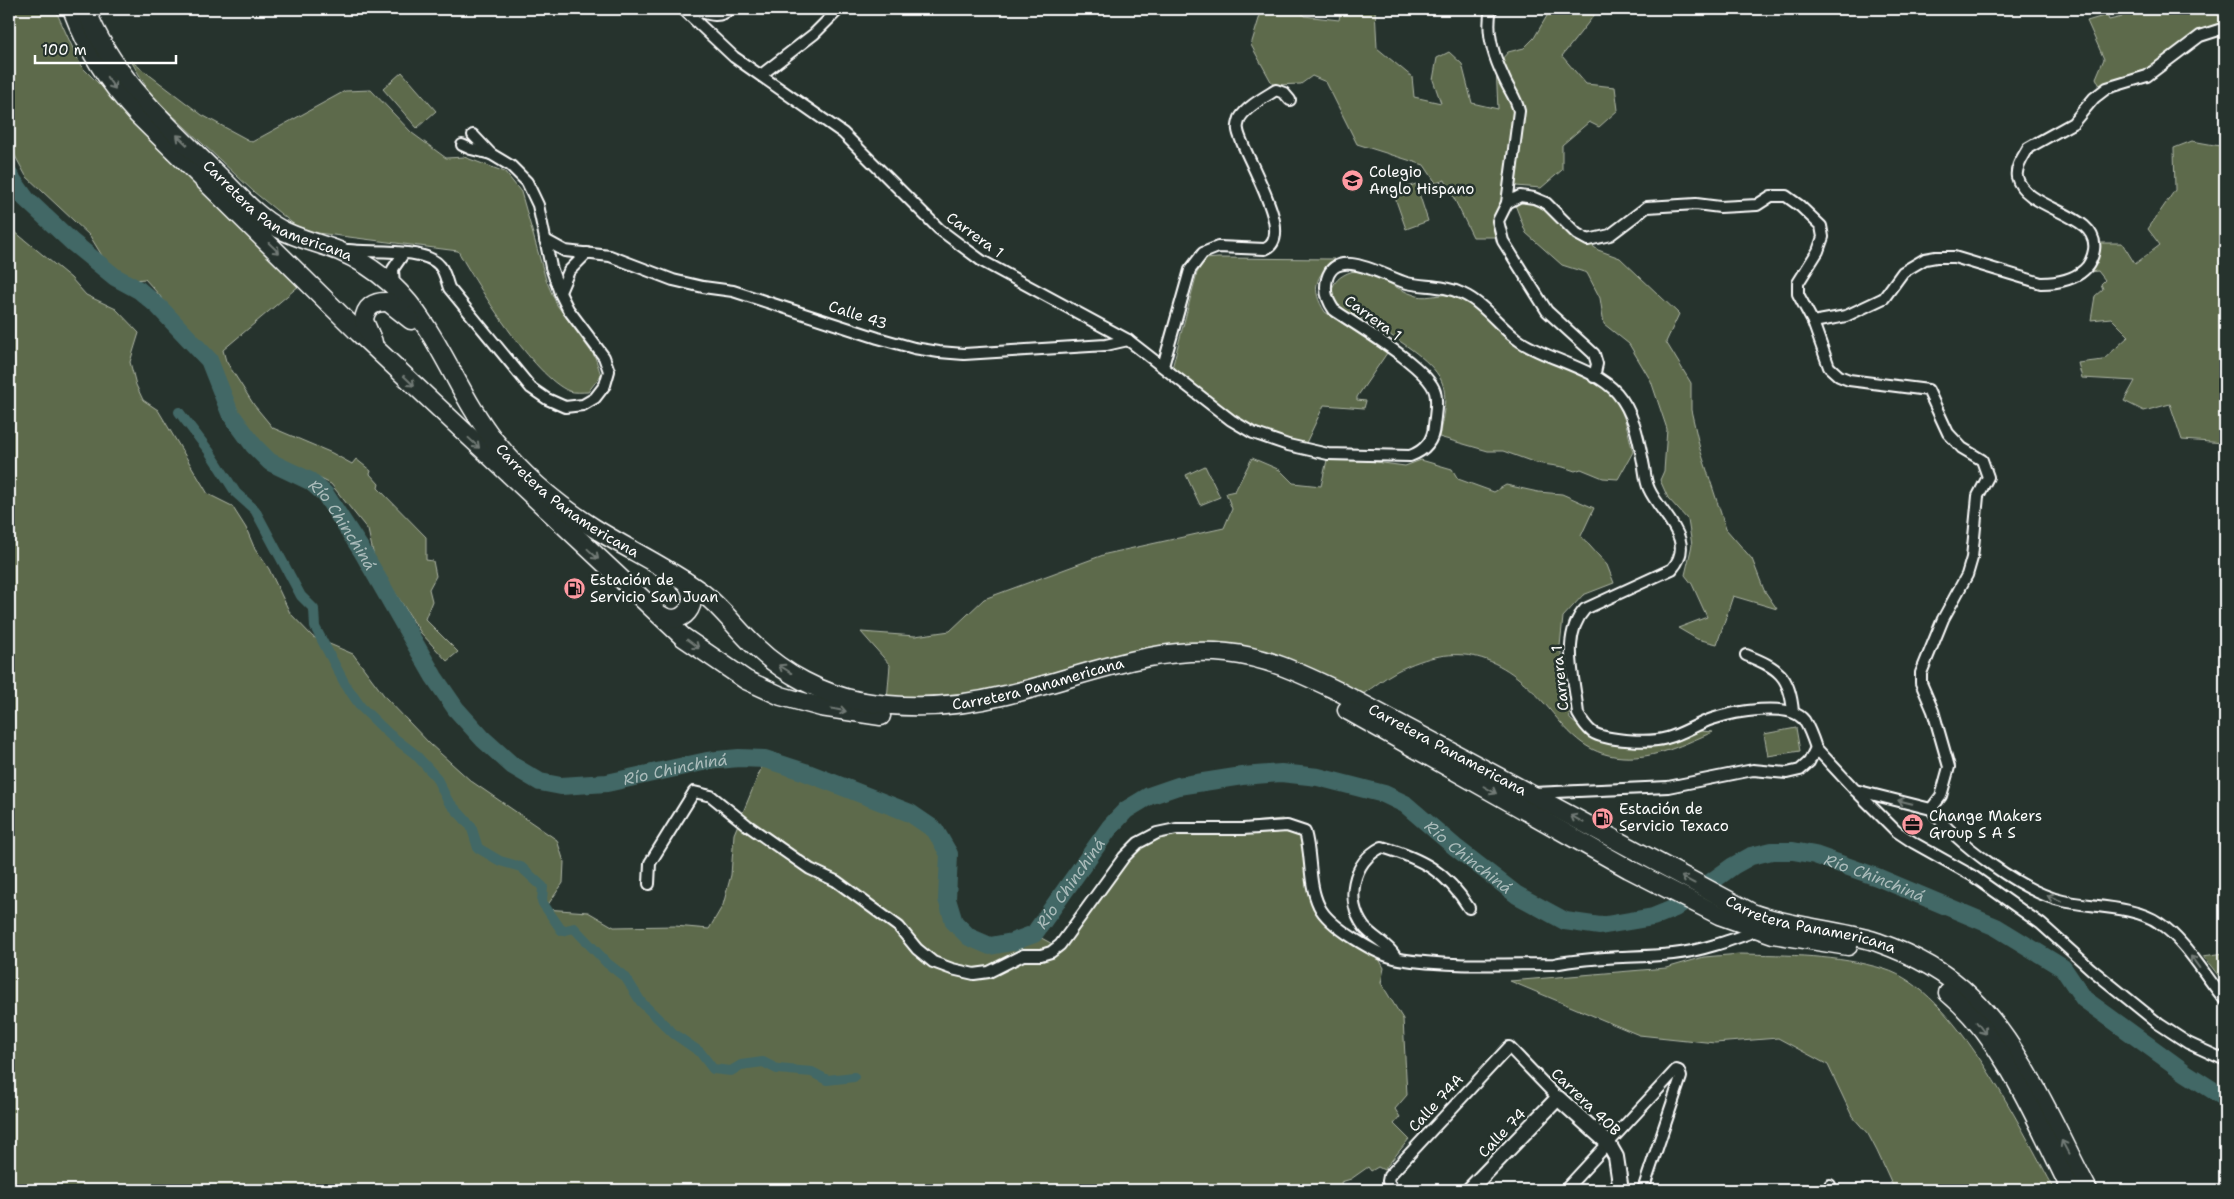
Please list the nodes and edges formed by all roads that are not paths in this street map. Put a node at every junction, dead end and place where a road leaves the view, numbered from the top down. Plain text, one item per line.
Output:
1 (72, 9) edge
2 (86, 9) edge
3 (683, 9) edge
4 (692, 9) edge
5 (730, 9) edge
6 (839, 9) edge
7 (1491, 9) edge
8 (2225, 28) edge
9 (761, 75) junction
10 (1290, 100) dead end
11 (473, 135) dead end
12 (462, 144) dead end
13 (491, 154) junction
14 (1514, 199) junction
15 (545, 240) junction
16 (313, 242) junction
17 (404, 253) junction
18 (587, 253) junction
19 (395, 288) junction
20 (560, 292) junction
21 (1813, 322) junction
22 (1128, 340) junction
23 (433, 341) junction
24 (379, 352) junction
25 (1164, 366) junction
26 (1594, 376) junction
27 (684, 581) junction
28 (656, 612) junction
29 (1746, 655) dead end
30 (1792, 712) junction
31 (1816, 748) junction
32 (1854, 790) junction
33 (1526, 793) junction
34 (1931, 809) junction
35 (649, 884) dead end
36 (1469, 908) dead end
37 (1723, 908) junction
38 (1759, 930) junction
39 (1397, 959) junction
40 (2225, 1000) edge
41 (1508, 1047) joint
42 (2225, 1060) edge
43 (1558, 1098) junction
44 (1608, 1143) junction
45 (1391, 1186) edge
46 (1469, 1190) edge
47 (1565, 1190) edge
48 (1621, 1190) edge
49 (1643, 1190) edge
50 (2072, 1190) edge
51 (2088, 1190) edge

1 -> 24 highway, Carretera Panamericana
16 -> 2 highway, Carretera Panamericana
3 - 9 street, Carrera 1
4 - 5 street
6 - 9 street
7 - 14 street
8 - 21 street
9 - 22 street, Carrera 1
10 - 25 street
11 - 13 street
12 - 13 street
13 - 15 street
14 - 21 street
14 - 26 street
15 - 18 street, Calle 43
15 - 20 street
16 - 17 street
16 - 19 highway, Carretera Panamericana
17 - 19 street
17 - 20 street
18 - 20 street
18 - 22 street, Calle 43
19 - 23 highway, Carretera Panamericana
21 - 34 street
22 - 25 street, Carrera 1
23 - 24 highway
23 - 27 highway, Carretera Panamericana
24 -> 28 highway, Carretera Panamericana
25 - 26 street, Carrera 1
26 - 30 street, Carrera 1
27 - 28 highway
33 -> 27 highway, Carretera Panamericana
28 -> 37 highway, Carretera Panamericana
29 - 30 street
30 - 31 street
31 - 32 street
31 - 33 street
34 -> 32 street
32 - 42 street
37 -> 33 highway, Carretera Panamericana
40 -> 34 street
35 - 39 street
36 - 39 street
37 - 38 highway, Carretera Panamericana
51 -> 37 highway, Carretera Panamericana
38 - 39 street
38 -> 50 highway, Carretera Panamericana
41 - 43 street, Carrera 40B
41 - 45 street, Calle 74A
43 - 44 street, Carrera 40B
43 - 46 street, Calle 74
44 - 47 street
44 - 48 street, Carrera 40B
44 - 49 street

